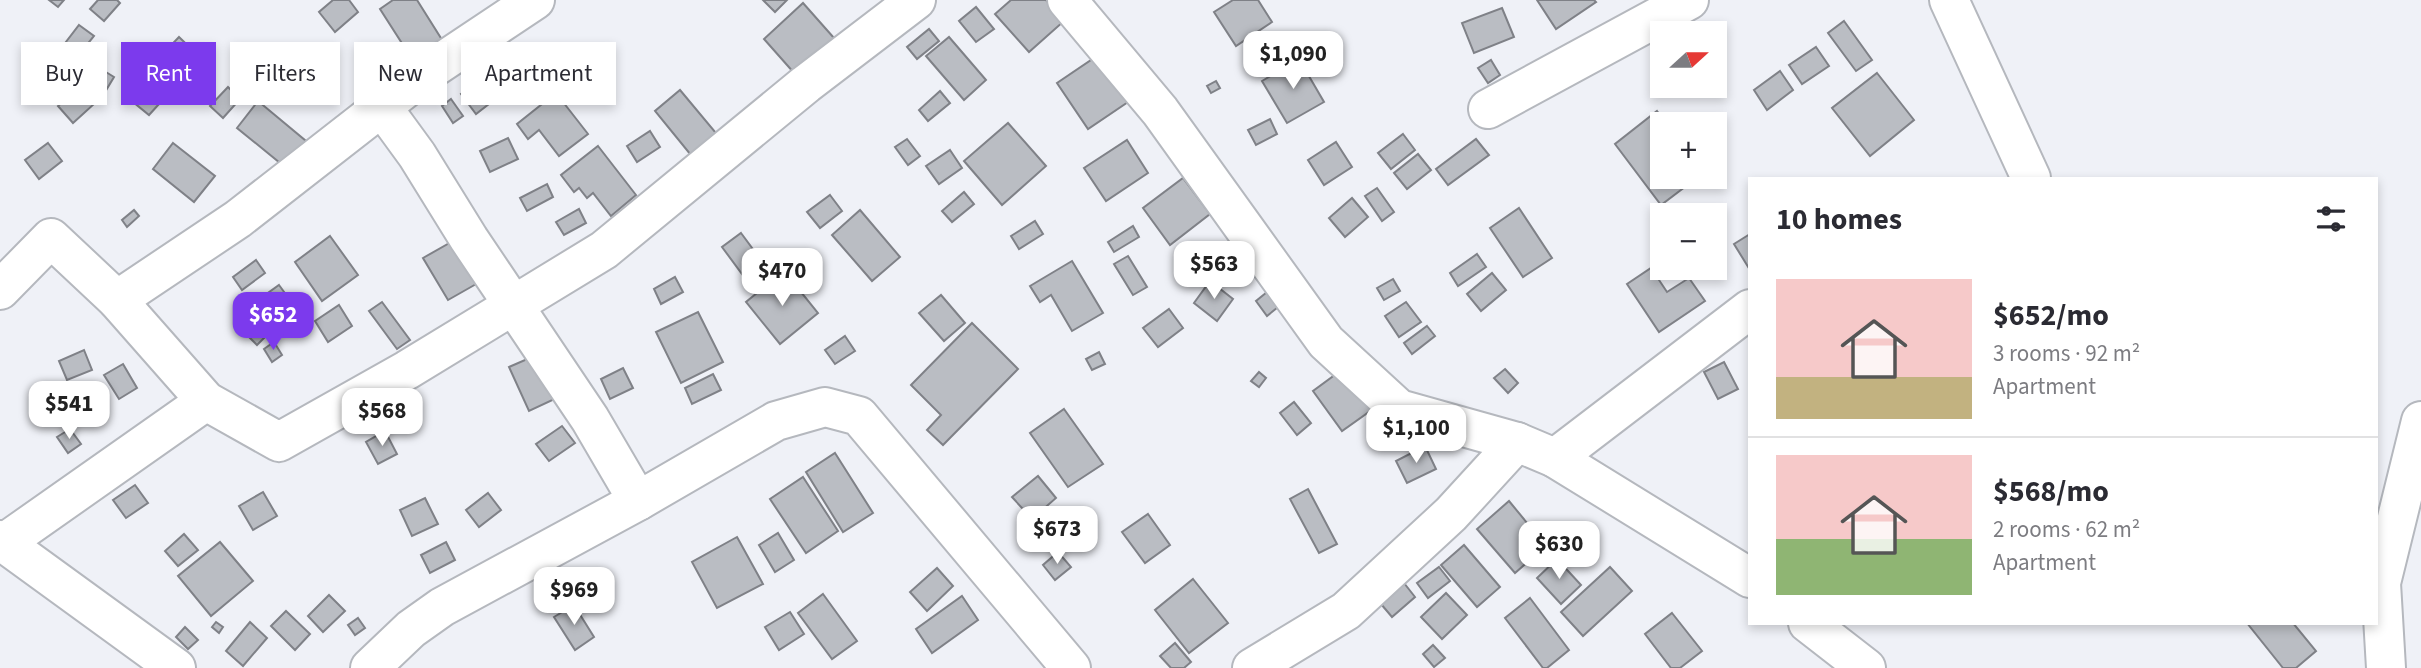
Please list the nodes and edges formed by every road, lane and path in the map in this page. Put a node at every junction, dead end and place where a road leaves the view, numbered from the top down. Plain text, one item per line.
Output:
1 (535, 0) edge
2 (916, 0) edge
3 (1067, 0) edge
4 (1689, 0) edge
5 (1950, 0) edge
6 (382, 107) junction
7 (1488, 109) dead end
8 (2031, 177) edge
9 (0, 290) edge
10 (117, 300) junction
11 (513, 305) junction
12 (1748, 311) edge
13 (206, 401) junction
14 (2421, 421) edge
15 (1517, 442) junction
16 (1555, 458) junction
17 (638, 500) junction
18 (2, 541) edge
19 (1747, 572) edge
20 (1811, 625) edge
21 (176, 668) edge
22 (370, 668) edge
23 (1071, 668) edge
24 (1252, 668) edge
25 (1866, 668) edge
26 (2386, 668) edge

1 - 6 street
2 - 11 street
3 - 15 street
4 - 7 street
5 - 8 street
6 - 10 street
6 - 11 street
9 - 10 street
10 - 13 street
11 - 13 street
11 - 17 street
12 - 16 street
13 - 18 street
14 - 26 street
15 - 16 street
15 - 24 street
16 - 19 street
17 - 22 street
17 - 23 street
18 - 21 street
20 - 25 street

